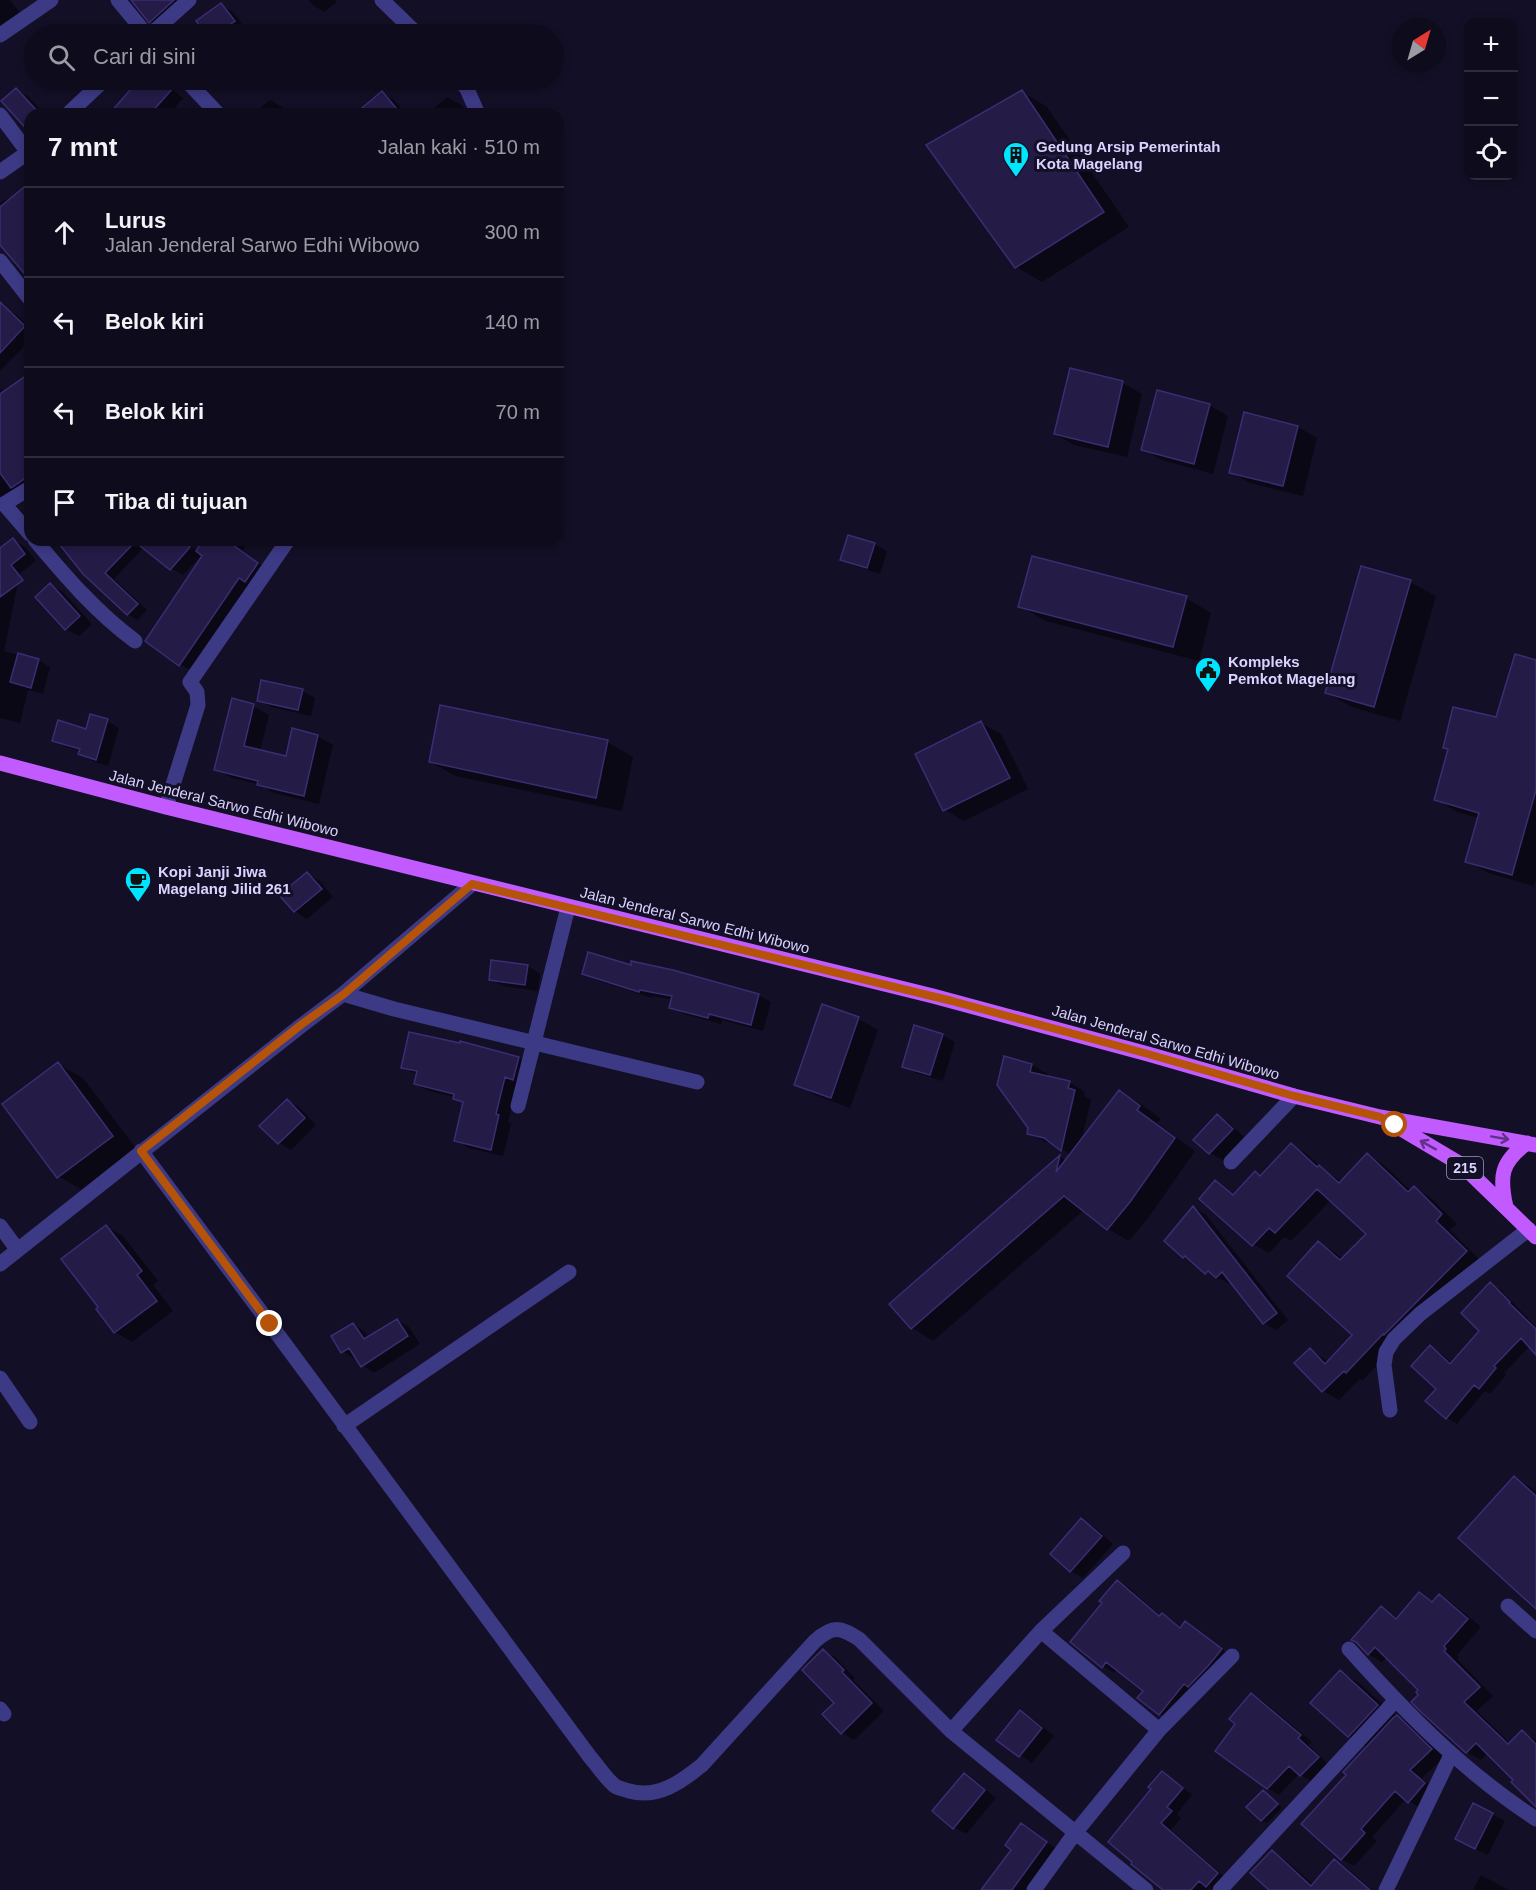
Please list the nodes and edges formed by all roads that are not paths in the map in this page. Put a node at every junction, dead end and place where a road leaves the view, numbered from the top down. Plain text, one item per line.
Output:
1 (51, 0) edge
2 (118, 0) edge
3 (189, 0) edge
4 (382, 0) edge
5 (138, 24) edge
6 (163, 24) edge
7 (407, 24) edge
8 (0, 34) edge
9 (93, 90) edge
10 (195, 90) edge
11 (467, 90) edge
12 (74, 108) edge
13 (212, 108) edge
14 (475, 108) edge
15 (0, 115) edge
16 (24, 146) edge
17 (24, 156) edge
18 (0, 172) edge
19 (0, 261) edge
20 (24, 291) edge
21 (24, 491) edge
22 (1, 502) edge
23 (24, 527) edge
24 (40, 546) edge
25 (284, 546) edge
26 (135, 641) dead end
27 (0, 763) edge
28 (166, 807) junction
29 (472, 884) junction
30 (568, 907) junction
31 (344, 994) junction
32 (533, 1044) junction
33 (697, 1082) dead end
34 (1294, 1096) junction
35 (518, 1106) dead end
36 (1380, 1117) junction
37 (1531, 1144) edge
38 (141, 1151) junction
39 (1231, 1162) dead end
40 (1506, 1207) junction
41 (0, 1226) edge
42 (1532, 1233) edge
43 (18, 1250) junction
44 (0, 1264) edge
45 (569, 1272) dead end
46 (0, 1378) edge
47 (1390, 1410) dead end
48 (30, 1422) dead end
49 (344, 1426) junction
50 (1123, 1553) dead end
51 (1508, 1606) dead end
52 (1041, 1631) junction
53 (1536, 1631) edge
54 (1349, 1649) dead end
55 (1232, 1656) dead end
56 (1395, 1701) junction
57 (1159, 1730) junction
58 (951, 1731) junction
59 (1451, 1755) junction
60 (1536, 1819) edge
61 (1075, 1833) junction
62 (1034, 1890) edge
63 (1146, 1890) edge
64 (1221, 1890) edge
65 (1386, 1890) edge

1 - 8 street
2 - 5 street
3 - 6 street
4 - 7 street
9 - 12 street
10 - 13 street
11 - 14 street
15 - 16 street
17 - 18 street
19 - 20 street
21 - 22 street
22 - 23 street
24 - 26 street
25 - 28 street
27 - 28 main road, Jalan Jenderal Sarwo Edhi Wibowo / 215
28 - 29 main road, Jalan Jenderal Sarwo Edhi Wibowo / 215
29 - 30 main road, Jalan Jenderal Sarwo Edhi Wibowo / 215
29 - 31 street
30 - 32 street
30 - 34 main road, Jalan Jenderal Sarwo Edhi Wibowo / 215
31 - 32 street
31 - 38 street
32 - 33 street
32 - 35 street
34 - 36 main road, Jalan Jenderal Sarwo Edhi Wibowo / 215
34 - 39 street
36 -> 37 main road, Jalan Jenderal Sarwo Edhi Wibowo / 215
40 -> 36 main road, Jalan Jenderal Sarwo Edhi Wibowo / 215
37 - 40 main road, 215
38 - 43 street
38 - 49 street
40 - 42 main road, Jalan Jenderal Sarwo Edhi Wibowo / 215
41 - 43 street
42 - 47 street
43 - 44 street
45 - 49 street
46 - 48 street
49 - 58 street
50 - 52 street
51 - 53 street
52 - 57 street
52 - 58 street
54 - 56 street
55 - 57 street
56 - 59 street
56 - 64 street
57 - 61 street
58 - 61 street
59 - 60 street
59 - 65 street
61 - 62 street
61 - 63 street

